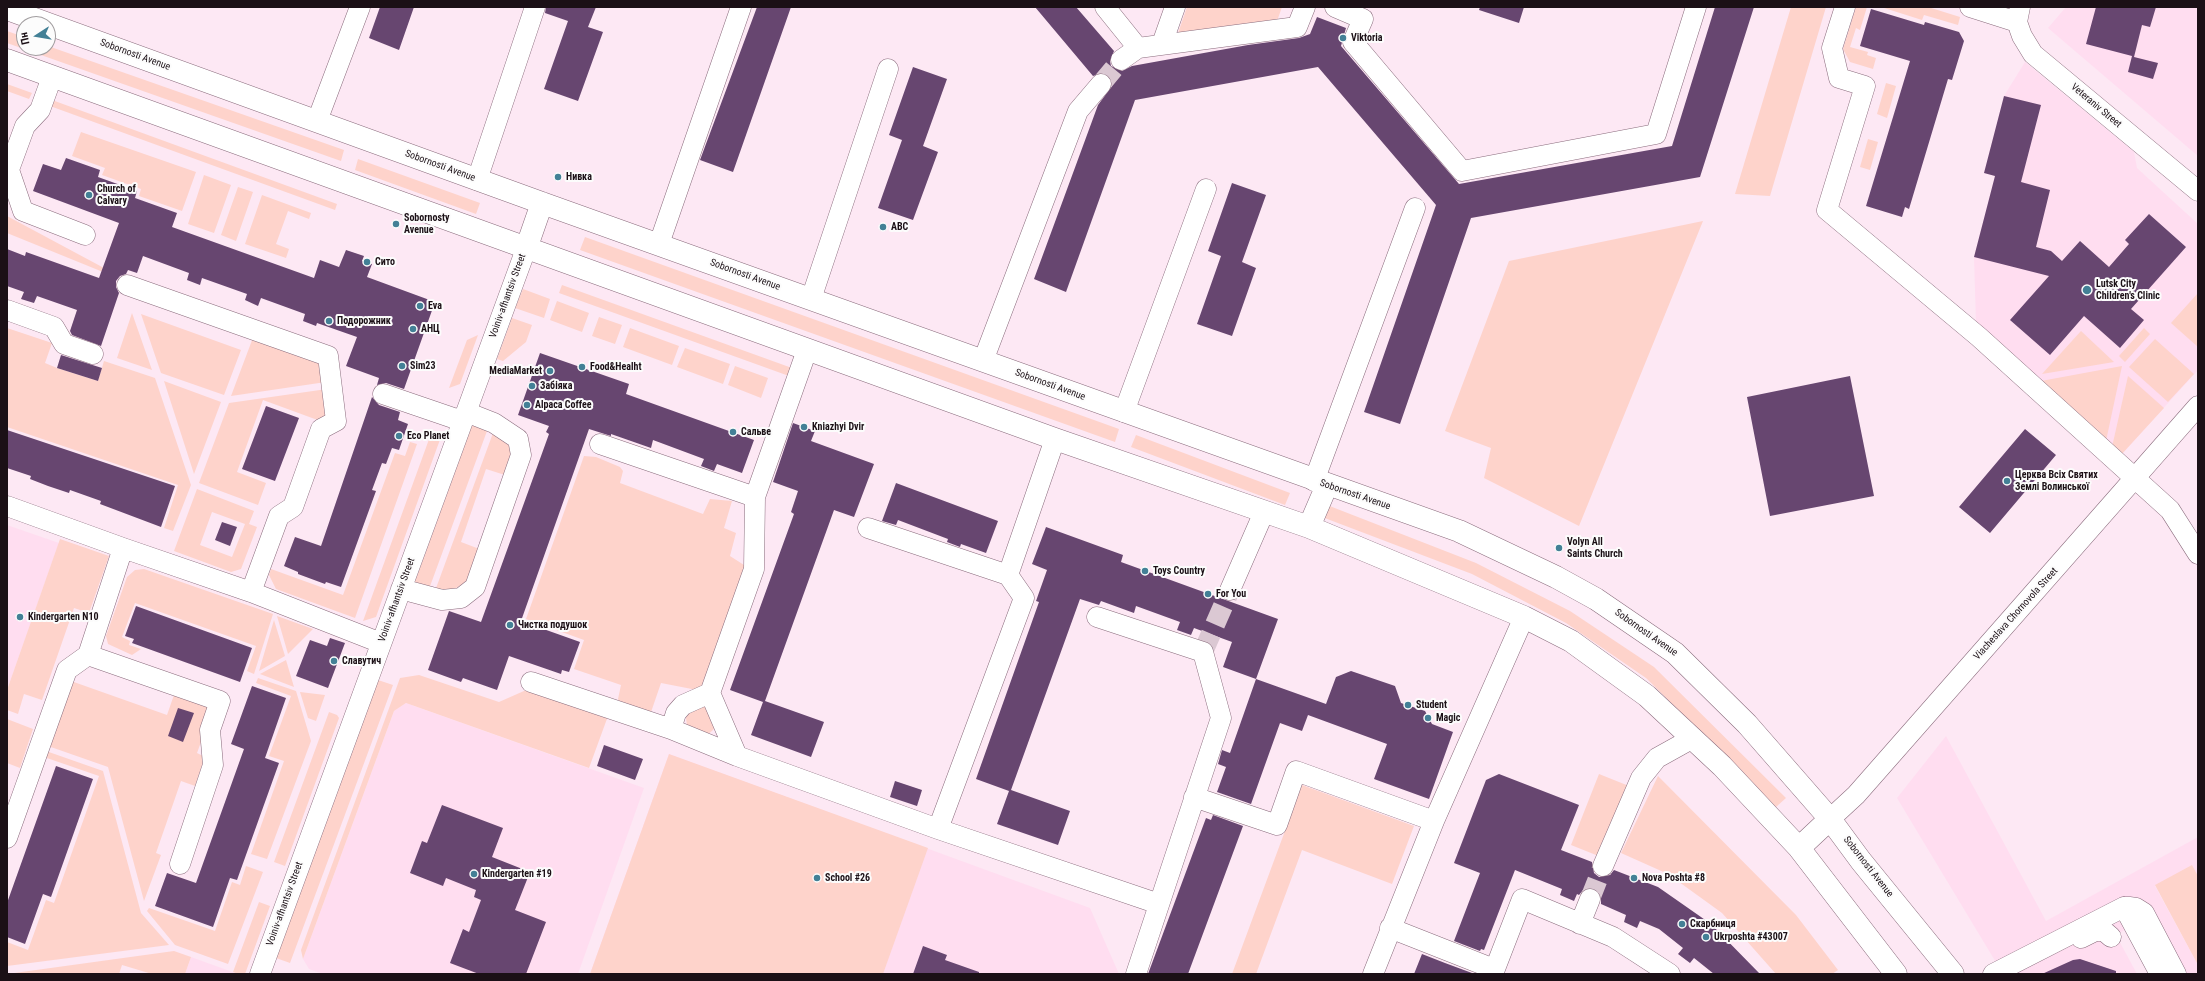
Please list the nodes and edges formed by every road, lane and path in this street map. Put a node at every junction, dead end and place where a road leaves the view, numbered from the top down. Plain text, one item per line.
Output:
1 (360, 7) edge
2 (535, 7) edge
3 (741, 7) edge
4 (1105, 7) edge
5 (1175, 7) edge
6 (1305, 7) edge
7 (1335, 7) edge
8 (1696, 7) edge
9 (1845, 7) edge
10 (1970, 7) edge
11 (7, 9) edge
12 (2019, 14) edge
13 (1162, 44) junction
14 (1138, 48) junction
15 (7, 60) edge
16 (1121, 60) tunnel mouth
17 (888, 69) dead end
18 (52, 77) junction
19 (1100, 84) tunnel mouth
20 (317, 121) junction
21 (8, 173) edge
22 (477, 180) junction
23 (1206, 189) dead end
24 (2198, 191) edge
25 (542, 204) junction
26 (1415, 208) dead end
27 (85, 235) dead end
28 (660, 244) junction
29 (526, 248) junction
30 (127, 285) dead end
31 (811, 299) junction
32 (7, 310) edge
33 (807, 350) junction
34 (93, 354) dead end
35 (983, 361) junction
36 (383, 394) dead end
37 (2198, 406) edge
38 (1124, 412) junction
39 (464, 417) junction
40 (1055, 439) junction
41 (600, 444) dead end
42 (2134, 479) junction
43 (1320, 483) junction
44 (755, 497) junction
45 (7, 506) edge
46 (1264, 512) junction
47 (868, 528) dead end
48 (1309, 528) junction
49 (123, 548) junction
50 (2198, 554) edge
51 (1008, 575) junction
52 (401, 589) junction
53 (1230, 590) tunnel mouth
54 (251, 592) junction
55 (1097, 617) dead end
56 (1524, 617) junction
57 (381, 643) junction
58 (88, 655) junction
59 (531, 682) dead end
60 (710, 693) junction
61 (671, 729) junction
62 (1693, 738) junction
63 (737, 756) junction
64 (1194, 797) junction
65 (1830, 819) junction
66 (1434, 821) junction
67 (938, 829) junction
68 (7, 838) edge
69 (1798, 848) junction
70 (180, 864) dead end
71 (1603, 866) tunnel mouth
72 (1590, 899) tunnel mouth
73 (1159, 904) junction
74 (2124, 907) junction
75 (1580, 924) junction
76 (1390, 928) junction
77 (2112, 937) dead end
78 (1494, 972) edge
79 (260, 974) edge
80 (1136, 974) edge
81 (1373, 974) edge
82 (1670, 974) edge
83 (1896, 974) edge
84 (1953, 974) edge
85 (1993, 974) edge
86 (2015, 974) edge
87 (2160, 974) edge
88 (2176, 974) edge

1 - 20 street
2 - 22 street
3 - 28 street
4 - 14 street
5 - 13 street
6 - 13 street
7 - 8 street
9 - 42 street
10 - 12 street
11 - 20 main road, Sobornosti Avenue
12 - 24 street, Veteraniv Street
13 - 14 street
14 - 16 street
15 - 18 main road
17 - 31 street
18 - 21 street
18 - 29 main road
19 - 35 street
20 - 22 main road, Sobornosti Avenue
21 - 27 street
22 - 25 main road, Sobornosti Avenue
23 - 38 street
25 - 28 main road, Sobornosti Avenue
25 - 29 main road
26 - 43 street
28 - 31 main road, Sobornosti Avenue
29 - 33 main road
29 - 39 street, Voiniv-afhantsiv Street
30 - 54 street
31 - 35 main road, Sobornosti Avenue
32 - 34 street
33 - 40 main road
33 - 44 street
35 - 38 main road, Sobornosti Avenue
36 - 39 street
37 - 42 street, Viacheslava Chornovola Street
38 - 43 main road, Sobornosti Avenue
39 - 52 street, Voiniv-afhantsiv Street
39 - 52 street
40 - 46 main road
40 - 51 street
41 - 44 street
42 - 50 street
42 - 65 street, Viacheslava Chornovola Street
43 - 48 main road
43 - 65 main road, Sobornosti Avenue
44 - 60 street
45 - 49 street
46 - 48 main road
46 - 53 street
47 - 51 street
48 - 56 main road
49 - 54 street
49 - 58 street
51 - 67 street
52 - 57 street, Voiniv-afhantsiv Street
54 - 57 street
55 - 64 street
56 - 62 main road
56 - 66 street
57 - 79 street, Voiniv-afhantsiv Street
58 - 68 street
58 - 70 street
59 - 61 street
60 - 61 street
60 - 63 street
61 - 63 street
62 - 69 main road
62 - 71 street
63 - 67 street
64 - 66 street
64 - 73 street
65 - 69 main road
65 - 84 main road, Sobornosti Avenue
66 - 76 street
67 - 73 street
69 - 83 main road
72 - 75 street
73 - 80 street
74 - 85 street
74 - 87 street
74 - 88 street
75 - 78 street
75 - 82 street
76 - 78 street
76 - 81 street
77 - 86 street

